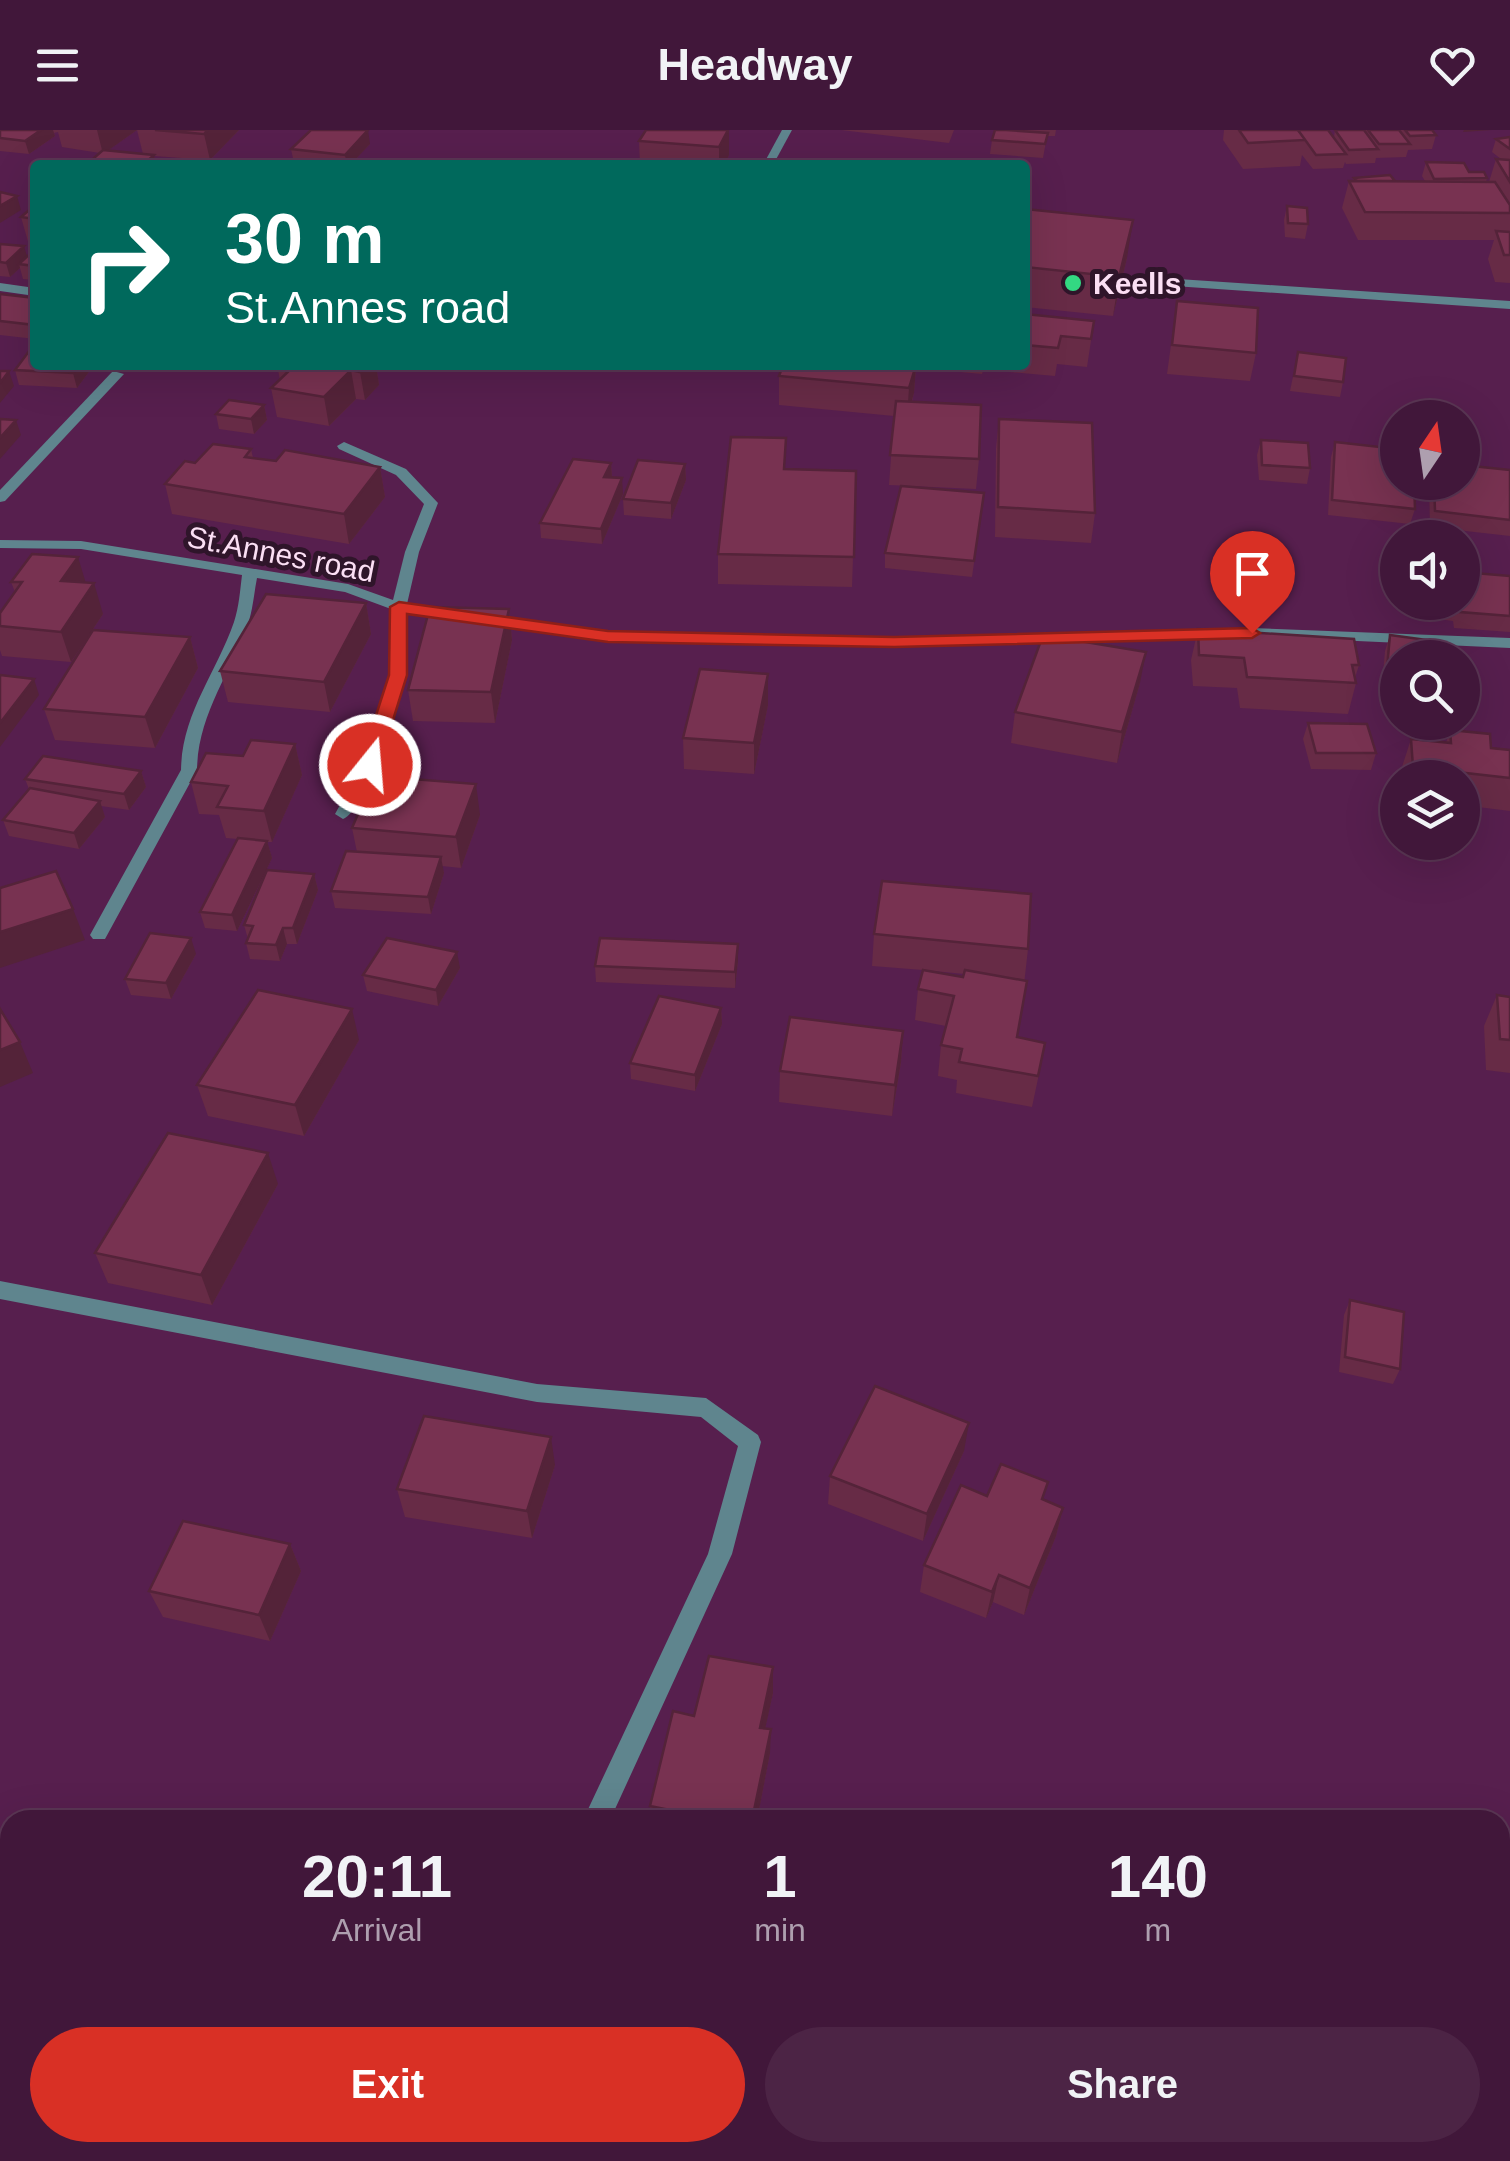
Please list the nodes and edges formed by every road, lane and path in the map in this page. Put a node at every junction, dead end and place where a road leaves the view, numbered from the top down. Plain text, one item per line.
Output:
1 (787, 130) edge
2 (771, 160) edge
3 (1164, 282) dead end
4 (0, 287) edge
5 (30, 291) edge
6 (1510, 305) edge
7 (118, 374) dead end
8 (344, 446) dead end
9 (0, 498) edge
10 (0, 544) edge
11 (250, 572) junction
12 (399, 607) junction
13 (1510, 642) edge
14 (342, 814) dead end
15 (99, 934) dead end
16 (0, 1290) edge
17 (601, 1810) edge

1 - 2 street
3 - 6 street
4 - 5 street
7 - 9 street
8 - 12 street
10 - 11 street, St.Annes road
11 - 12 street, St.Annes road
11 - 15 street
12 - 13 street, St.Annes road
12 - 14 street
16 - 17 street

